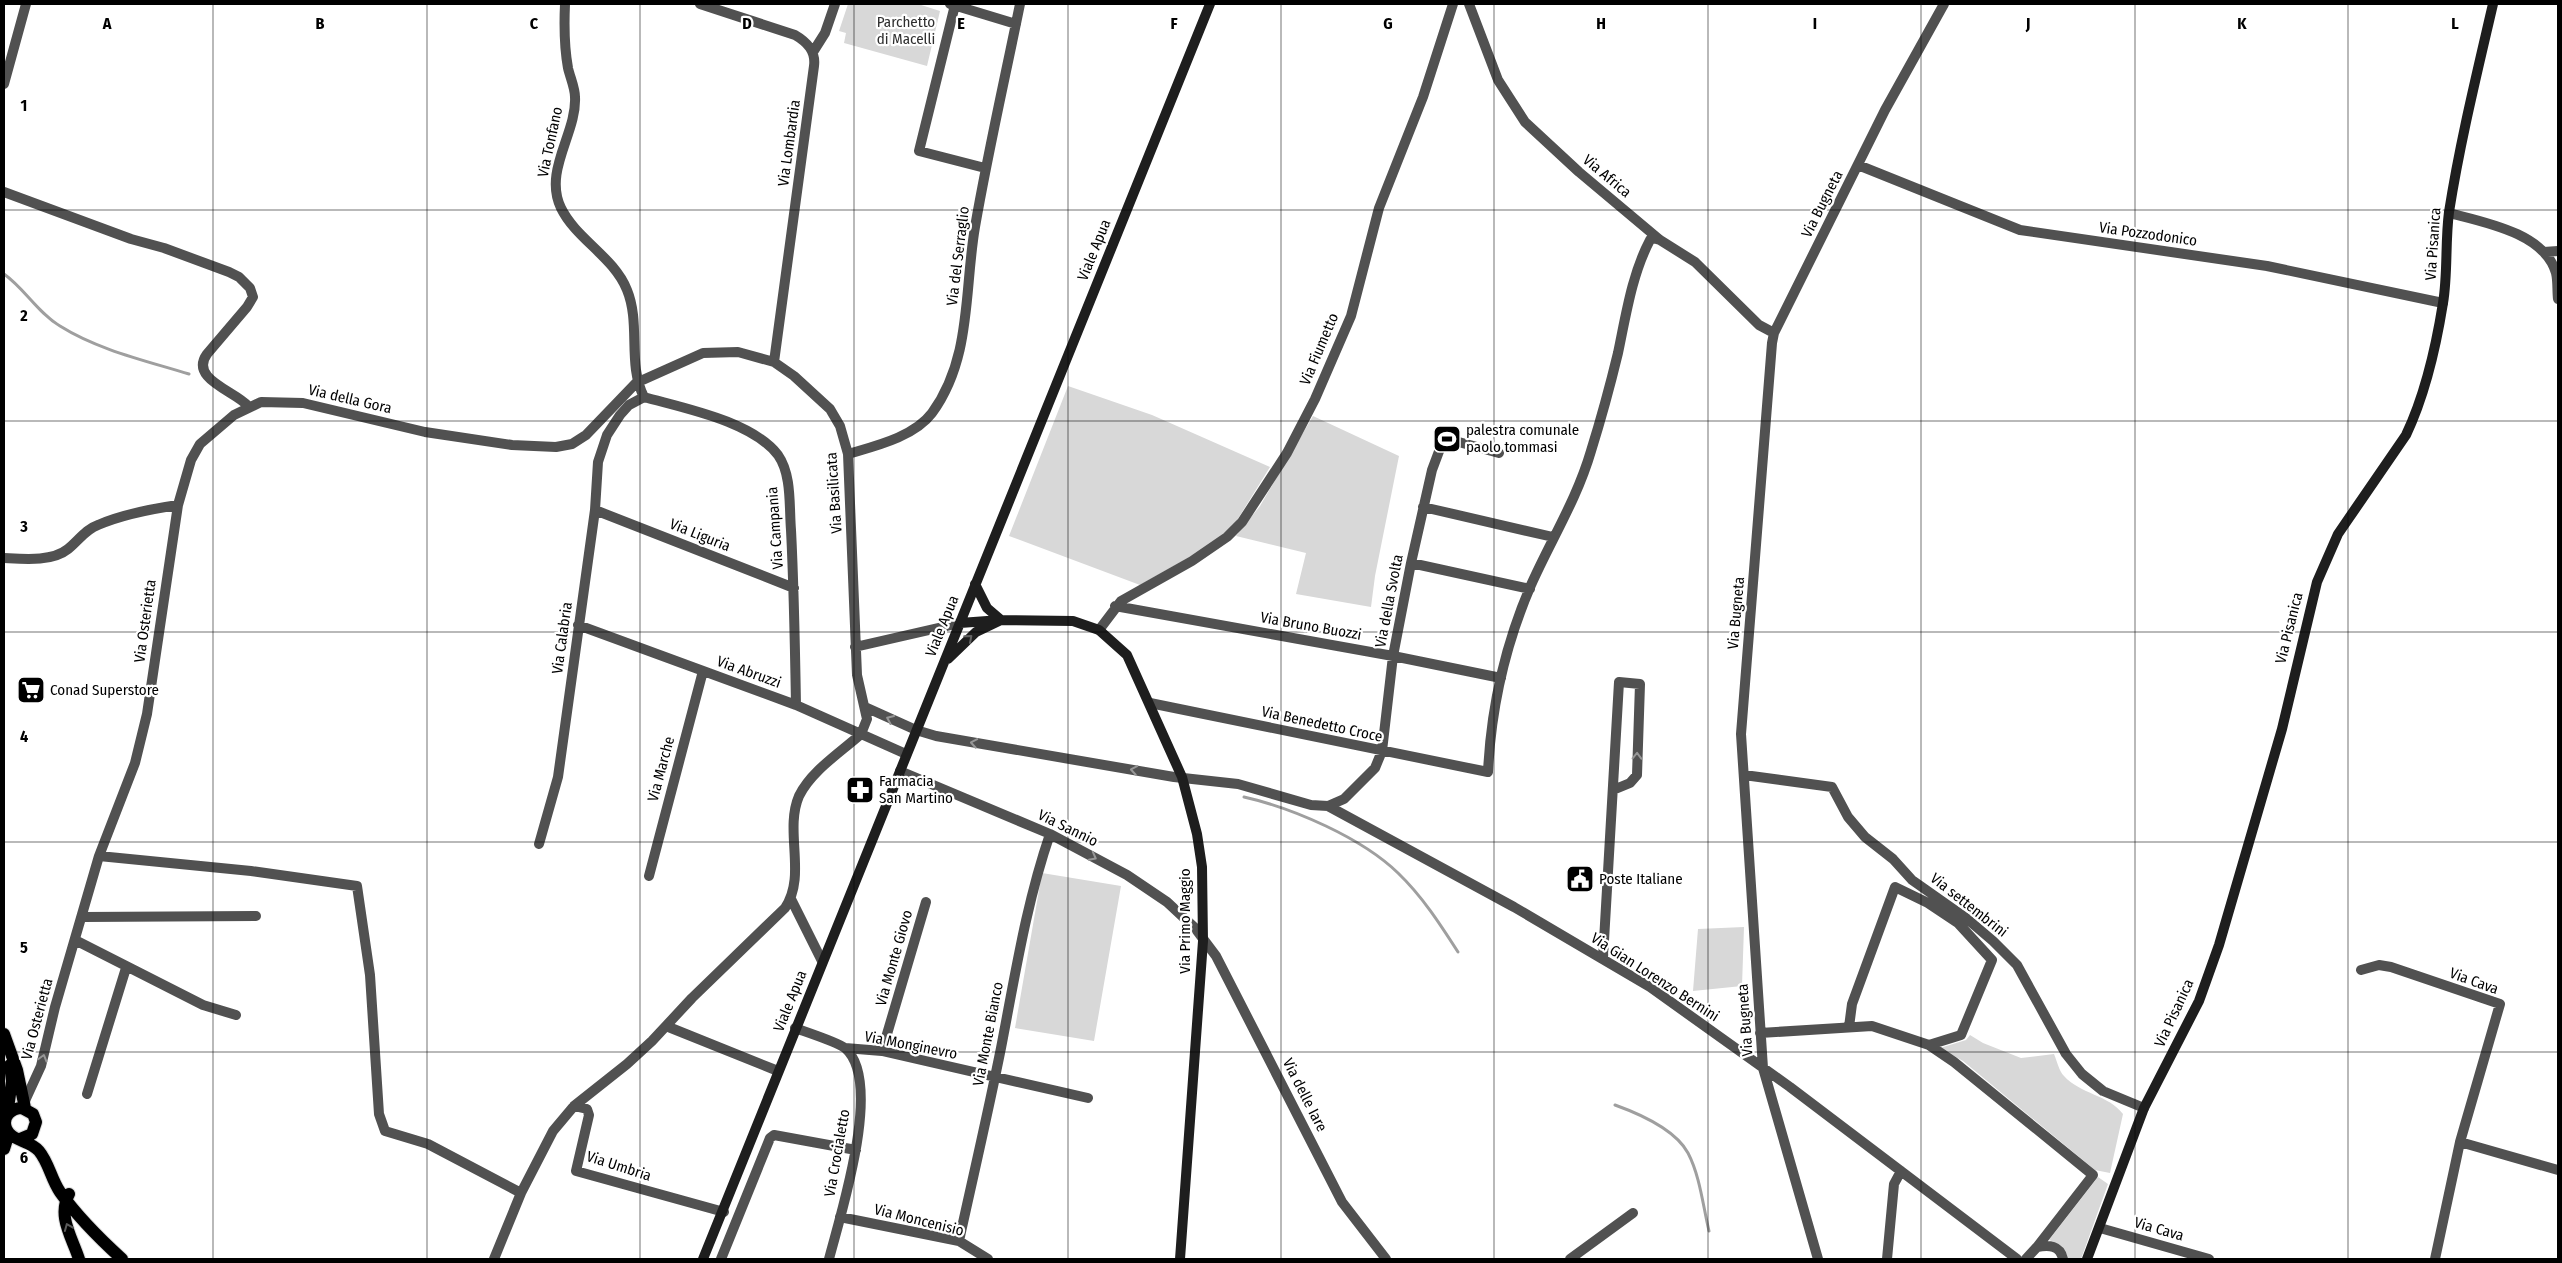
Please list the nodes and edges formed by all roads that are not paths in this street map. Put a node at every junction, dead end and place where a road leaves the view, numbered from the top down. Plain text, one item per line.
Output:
1 (26, 4) edge
2 (565, 4) edge
3 (700, 4) edge
4 (835, 4) edge
5 (1020, 4) edge
6 (1210, 4) edge
7 (1453, 4) edge
8 (1469, 4) edge
9 (1944, 4) edge
10 (2493, 4) edge
11 (953, 5) edge
12 (1016, 24) junction
13 (813, 52) junction
14 (4, 84) edge
15 (1858, 165) junction
16 (986, 168) junction
17 (4, 192) edge
18 (2449, 213) junction
19 (1660, 240) junction
20 (2558, 251) edge
21 (2544, 252) junction
22 (2555, 261) edge
23 (2558, 300) edge
24 (2443, 304) junction
25 (1774, 333) junction
26 (774, 362) junction
27 (636, 383) junction
28 (644, 397) junction
29 (248, 406) junction
30 (594, 426) junction
31 (607, 435) junction
32 (1499, 453) dead end
33 (848, 454) junction
34 (178, 505) junction
35 (1423, 507) junction
36 (595, 510) junction
37 (1553, 537) junction
38 (4, 558) edge
39 (1411, 563) junction
40 (976, 584) junction
41 (794, 588) junction
42 (1530, 589) junction
43 (1115, 606) junction
44 (1001, 620) junction
45 (960, 623) junction
46 (578, 625) junction
47 (1099, 630) junction
48 (855, 647) junction
49 (1394, 656) junction
50 (943, 665) junction
51 (703, 670) junction
52 (1501, 678) junction
53 (1150, 703) junction
54 (796, 705) junction
55 (865, 707) junction
56 (916, 730) junction
57 (861, 734) junction
58 (1382, 752) junction
59 (906, 754) junction
60 (900, 771) junction
61 (1744, 775) junction
62 (1182, 777) junction
63 (1612, 790) junction
64 (1328, 806) junction
65 (1050, 834) junction
66 (539, 844) dead end
67 (99, 856) junction
68 (649, 876) dead end
69 (791, 899) junction
70 (926, 902) dead end
71 (256, 916) dead end
72 (83, 917) junction
73 (75, 940) junction
74 (1203, 941) junction
75 (1603, 958) junction
76 (822, 960) junction
77 (126, 968) junction
78 (2361, 970) dead end
79 (236, 1015) dead end
80 (666, 1026) junction
81 (1849, 1027) junction
82 (795, 1028) junction
83 (1760, 1033) junction
84 (4, 1034) edge
85 (1929, 1045) junction
86 (845, 1048) junction
87 (9, 1050) junction
88 (882, 1051) junction
89 (1763, 1068) junction
90 (778, 1071) junction
91 (995, 1078) junction
92 (87, 1094) dead end
93 (1088, 1098) dead end
94 (25, 1106) junction
95 (574, 1106) junction
96 (2144, 1108) junction
97 (7, 1115) junction
98 (36, 1127) junction
99 (14, 1136) junction
100 (2460, 1142) junction
101 (4, 1149) edge
102 (856, 1150) junction
103 (2558, 1170) edge
104 (1901, 1171) junction
105 (520, 1193) junction
106 (67, 1197) junction
107 (724, 1212) junction
108 (1633, 1213) dead end
109 (840, 1217) junction
110 (2100, 1228) junction
111 (959, 1241) junction
112 (2037, 1247) junction
113 (79, 1259) edge
114 (122, 1259) edge
115 (494, 1259) edge
116 (704, 1259) edge
117 (721, 1259) edge
118 (829, 1259) edge
119 (988, 1259) edge
120 (1180, 1259) edge
121 (1386, 1259) edge
122 (1570, 1259) edge
123 (1818, 1259) edge
124 (1887, 1259) edge
125 (2017, 1259) edge
126 (2026, 1259) edge
127 (2063, 1259) edge
128 (2087, 1259) edge
129 (2209, 1259) edge
130 (2435, 1259) edge

1 - 14 street
2 - 27 street, Via Tonfano
3 - 13 street
4 - 13 street
5 - 12 street, Via del Serraglio
6 - 40 street, Viale Apua
7 - 43 street, Via Fiumetto
8 - 19 street, Via Africa
9 - 15 street, Via Bugneta
10 - 18 street, Via Pisanica
11 - 12 street
11 - 16 street
12 - 16 street, Via del Serraglio
13 - 26 street, Via Lombardia
15 - 24 street, Via Pozzodonico
15 - 25 street, Via Bugneta
16 - 33 street, Via del Serraglio
17 - 29 street
18 - 21 street
18 - 24 street, Via Pisanica
19 - 25 street, Via Africa
19 - 37 street
20 - 21 street
21 - 22 street
22 - 23 street
24 - 96 street, Via Pisanica
25 - 61 street, Via Bugneta
26 - 27 street, Via Basilicata
26 - 33 street, Via Basilicata
27 - 28 street
27 - 30 street, Via della Gora
28 - 31 street, Via Calabria
28 - 41 street, Via Campania
29 - 30 street, Via della Gora
29 - 34 street, Via Osterietta
30 - 31 street
31 - 36 street, Via Calabria
32 - 35 street, Via della Svolta
33 - 48 street, Via Basilicata
34 - 38 street
34 - 67 street, Via Osterietta
35 - 37 street
35 - 39 street, Via della Svolta
36 - 41 street, Via Liguria
36 - 46 street, Via Calabria
37 - 42 street
39 - 42 street
39 - 49 street, Via della Svolta
40 - 44 street
40 - 45 street, Viale Apua
41 - 54 street, Via Campania
42 - 52 street
43 - 47 street, Via Fiumetto
43 - 49 street, Via Bruno Buozzi
44 - 45 street, Via Primo Maggio
44 - 47 street, Via Primo Maggio
50 -> 44 street
45 - 48 street
45 - 50 street, Viale Apua
46 - 51 street, Via Abruzzi
46 - 66 street, Via Calabria
47 - 53 street, Via Primo Maggio
48 - 55 street, Via Basilicata
49 - 52 street, Via Bruno Buozzi
49 - 58 street, Via della Svolta
50 - 56 street, Viale Apua
51 - 54 street, Via Abruzzi
51 - 68 street, Via Marche
52 - 58 street, Via Benedetto Croce
53 - 58 street, Via Benedetto Croce
53 - 62 street, Via Primo Maggio
54 - 57 street, Via Abruzzi
56 -> 55 street
55 - 57 street, Via Basilicata
56 - 59 street, Viale Apua
62 -> 56 street
57 - 59 street, Via Abruzzi
57 - 69 street
58 - 64 street, Via della Svolta
59 - 60 street, Viale Apua
60 - 65 street, Via Sannio
60 - 76 street, Viale Apua
61 - 83 street, Via Bugneta
61 - 96 street, Via settembrini
62 - 64 street
62 - 74 street, Via Primo Maggio
63 -> 63 street
63 - 75 street
64 - 75 street, Via Gian Lorenzo Bernini
65 -> 74 street, Via Sannio
65 - 91 street, Via Monte Bianco
67 - 72 street, Via Osterietta
67 - 105 street
69 - 76 street
69 - 80 street
70 - 88 street, Via Monte Giovo
71 - 72 street
72 - 73 street, Via Osterietta
73 - 77 street
94 -> 73 street, Via Osterietta
74 - 120 street, Via Primo Maggio
74 - 121 street, Via delle Iare
75 - 89 street, Via Gian Lorenzo Bernini
76 - 82 street, Viale Apua
77 - 79 street
77 - 92 street
78 - 100 street, Via Cava
80 - 90 street
80 - 95 street
81 - 83 street
81 - 85 street
81 - 85 street
82 - 86 street
82 - 90 street, Viale Apua
83 - 89 street, Via Bugneta
84 - 87 main road
85 - 112 street
86 - 88 street, Via Monginevro
86 - 102 street, Via Crocialetto
87 - 94 main road
87 - 97 main road
88 - 91 street, Via Monginevro
89 - 104 street, Via Gian Lorenzo Bernini
89 - 123 street, Via Bugneta
90 - 107 street, Viale Apua
91 - 93 street, Via Monginevro
91 - 111 street, Via Monte Bianco
94 - 97 main road
94 - 98 main road
95 - 105 street
95 - 107 street, Via Umbria
96 - 110 street, Via Pisanica
97 - 99 main road
98 - 99 main road
98 - 106 main road
99 - 101 main road
99 - 106 main road
100 - 103 street
100 - 130 street, Via Cava
102 - 109 street, Via Crocialetto
102 - 117 street
104 - 124 street
104 - 125 street, Via Gian Lorenzo Bernini
105 - 115 street
113 -> 106 main road
106 - 114 main road
107 - 116 street, Viale Apua
108 - 122 street
109 - 111 street, Via Moncenisio
109 - 118 street, Via Crocialetto
110 - 128 street, Via Pisanica
110 - 129 street, Via Cava
111 - 119 street, Via Moncenisio
112 - 126 street
112 - 127 street

